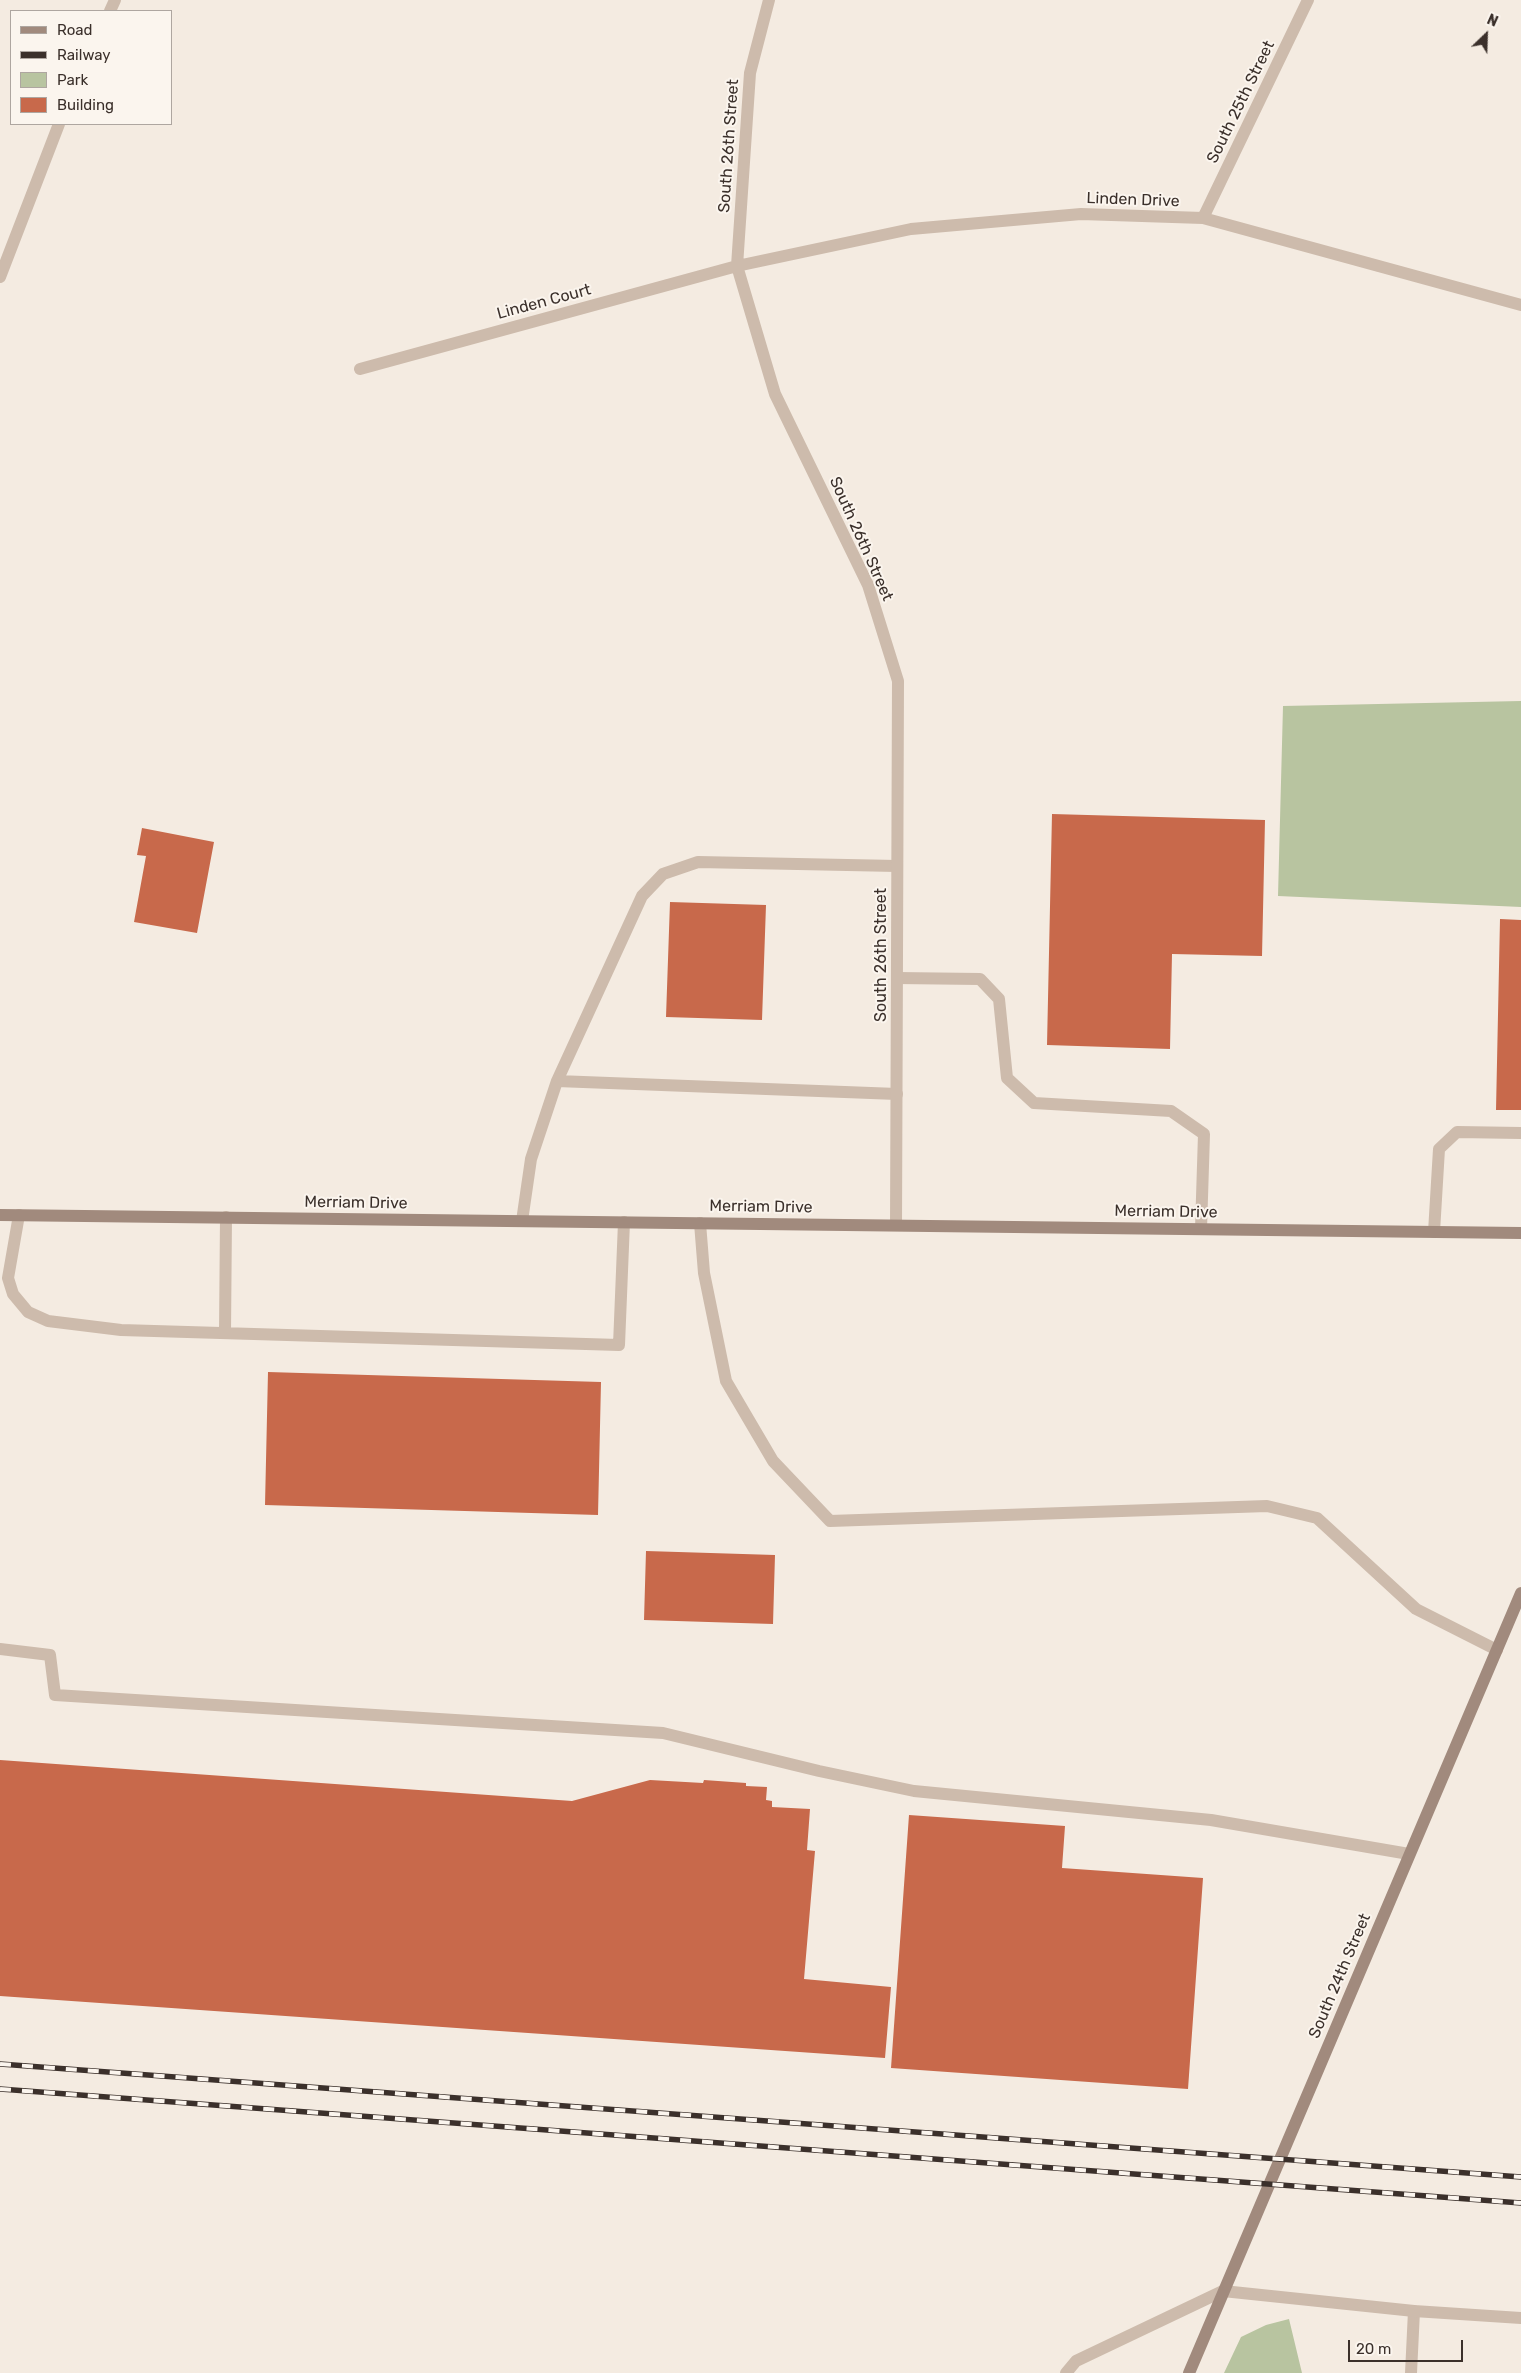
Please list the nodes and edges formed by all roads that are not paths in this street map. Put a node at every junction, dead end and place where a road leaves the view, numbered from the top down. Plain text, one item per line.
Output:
1 (769, 0) edge
2 (1308, 0) edge
3 (60, 125) edge
4 (1203, 218) junction
5 (737, 266) junction
6 (0, 277) edge
7 (1521, 305) edge
8 (360, 369) dead end
9 (897, 866) junction
10 (897, 978) junction
11 (557, 1080) junction
12 (896, 1094) junction
13 (1521, 1134) edge
14 (0, 1214) edge
15 (19, 1215) junction
16 (226, 1217) junction
17 (522, 1221) junction
18 (624, 1222) junction
19 (700, 1223) junction
20 (896, 1225) junction
21 (1201, 1229) junction
22 (1434, 1232) junction
23 (1521, 1232) edge
24 (225, 1333) junction
25 (1521, 1593) edge
26 (0, 1649) edge
27 (1497, 1650) junction
28 (1410, 1854) junction
29 (1223, 2291) junction
30 (1414, 2311) junction
31 (1521, 2318) edge
32 (1066, 2373) edge
33 (1189, 2373) edge
34 (1411, 2373) edge

1 - 5 street, South 26th Street
2 - 4 street, South 25th Street
3 - 6 street
4 - 5 street, Linden Drive
4 - 7 street, Linden Drive
5 - 8 street, Linden Court
5 - 9 street, South 26th Street
9 - 10 street, South 26th Street
9 - 11 street
10 - 12 street, South 26th Street
10 - 21 street
11 - 12 street
11 - 17 street
12 - 20 street, South 26th Street
13 - 22 street
14 - 15 main road, Merriam Drive
15 - 16 main road, Merriam Drive
15 - 24 street
16 - 17 main road, Merriam Drive
16 - 24 street
17 - 18 main road, Merriam Drive
18 - 19 main road, Merriam Drive
18 - 24 street
19 - 20 main road, Merriam Drive
19 - 27 street
20 - 21 main road, Merriam Drive
21 - 22 main road, Merriam Drive
22 - 23 main road, Merriam Drive
25 - 27 main road, South 24th Street
26 - 28 street
27 - 28 main road, South 24th Street
28 - 29 main road, South 24th Street
29 - 30 street
29 - 32 street
29 - 33 main road, South 24th Street
30 - 31 street
30 - 34 street

